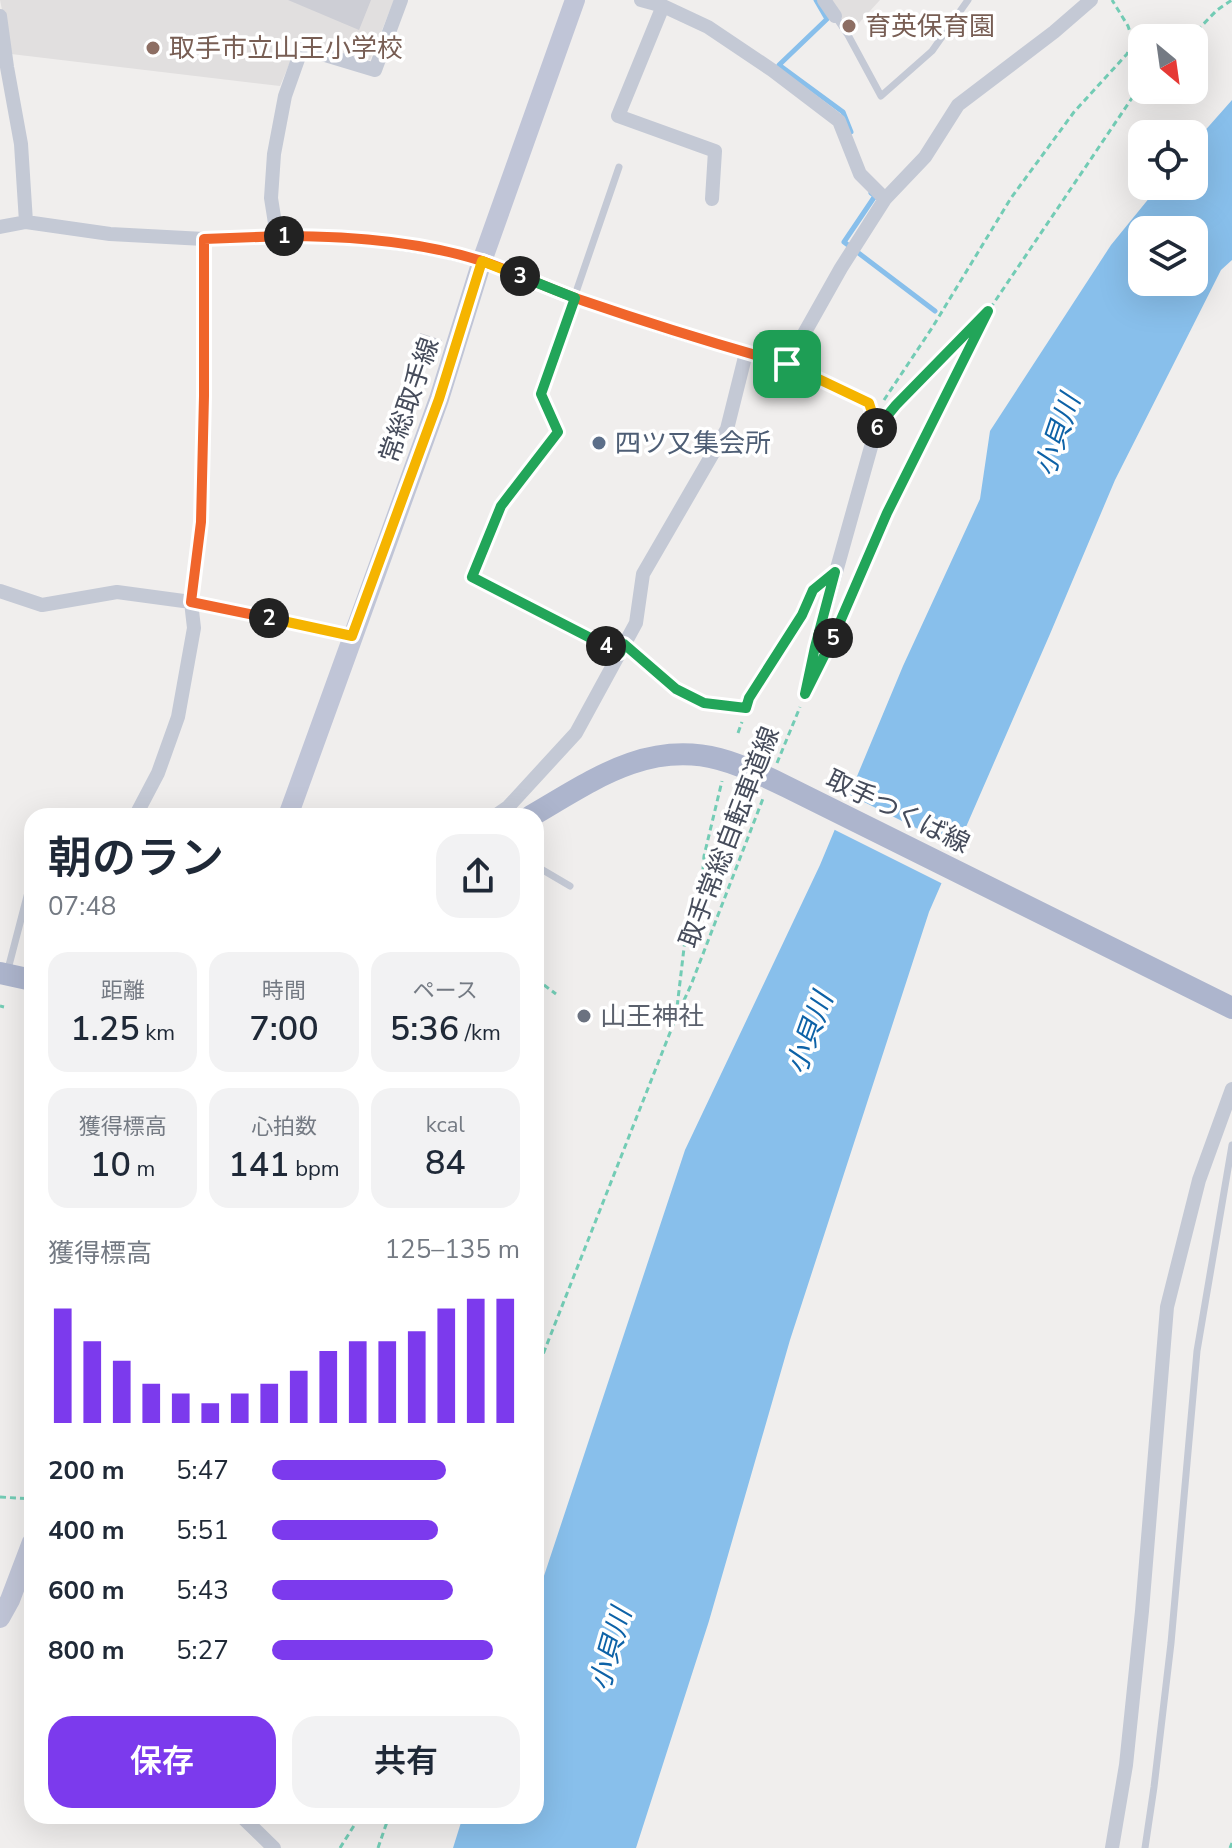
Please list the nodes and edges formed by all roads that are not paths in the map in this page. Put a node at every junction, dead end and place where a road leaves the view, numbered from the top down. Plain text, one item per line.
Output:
1 (401, 0) edge
2 (575, 0) edge
3 (641, 0) edge
4 (824, 0) edge
5 (968, 0) edge
6 (1091, 0) edge
7 (663, 6) junction
8 (0, 16) edge
9 (835, 16) joint
10 (619, 167) dead end
11 (712, 199) dead end
12 (885, 199) junction
13 (26, 222) junction
14 (0, 227) edge
15 (277, 236) junction
16 (204, 239) junction
17 (482, 261) junction
18 (575, 298) junction
19 (746, 353) junction
20 (787, 364) junction
21 (0, 591) edge
22 (191, 602) junction
23 (352, 636) junction
24 (622, 648) junction
25 (805, 694) road end
26 (746, 708) road end
27 (139, 808) edge
28 (291, 808) edge
29 (507, 808) edge
30 (544, 808) edge
31 (544, 871) edge
32 (570, 886) dead end
33 (24, 904) edge
34 (3, 974) edge
35 (24, 978) edge
36 (1232, 1008) edge
37 (1232, 1089) edge
38 (1232, 1145) edge
39 (24, 1564) edge
40 (0, 1618) edge
41 (249, 1824) edge
42 (274, 1848) edge
43 (1112, 1848) edge
44 (1145, 1848) edge

1 - 15 street
2 - 17 main road, 常総取手線
3 - 7 street
4 - 9 street
5 - 9 lane
6 - 12 street
7 - 11 street
7 - 12 street
8 - 13 street
10 - 18 lane
12 - 20 street
13 - 14 street
13 - 16 street
15 - 16 street
15 - 17 street
16 - 22 street
17 - 18 street
17 - 23 main road, 常総取手線
18 - 19 street
18 - 24 lane
19 - 20 street
19 - 24 street
20 - 25 street
21 - 22 street
22 - 23 street
22 - 27 street
23 - 28 main road, 常総取手線
24 - 26 street
24 - 29 street
30 - 36 main road, 取手つくば線
31 - 32 lane
33 - 34 lane
34 - 35 main road
37 - 43 street
38 - 44 lane
39 - 40 main road
41 - 42 street

